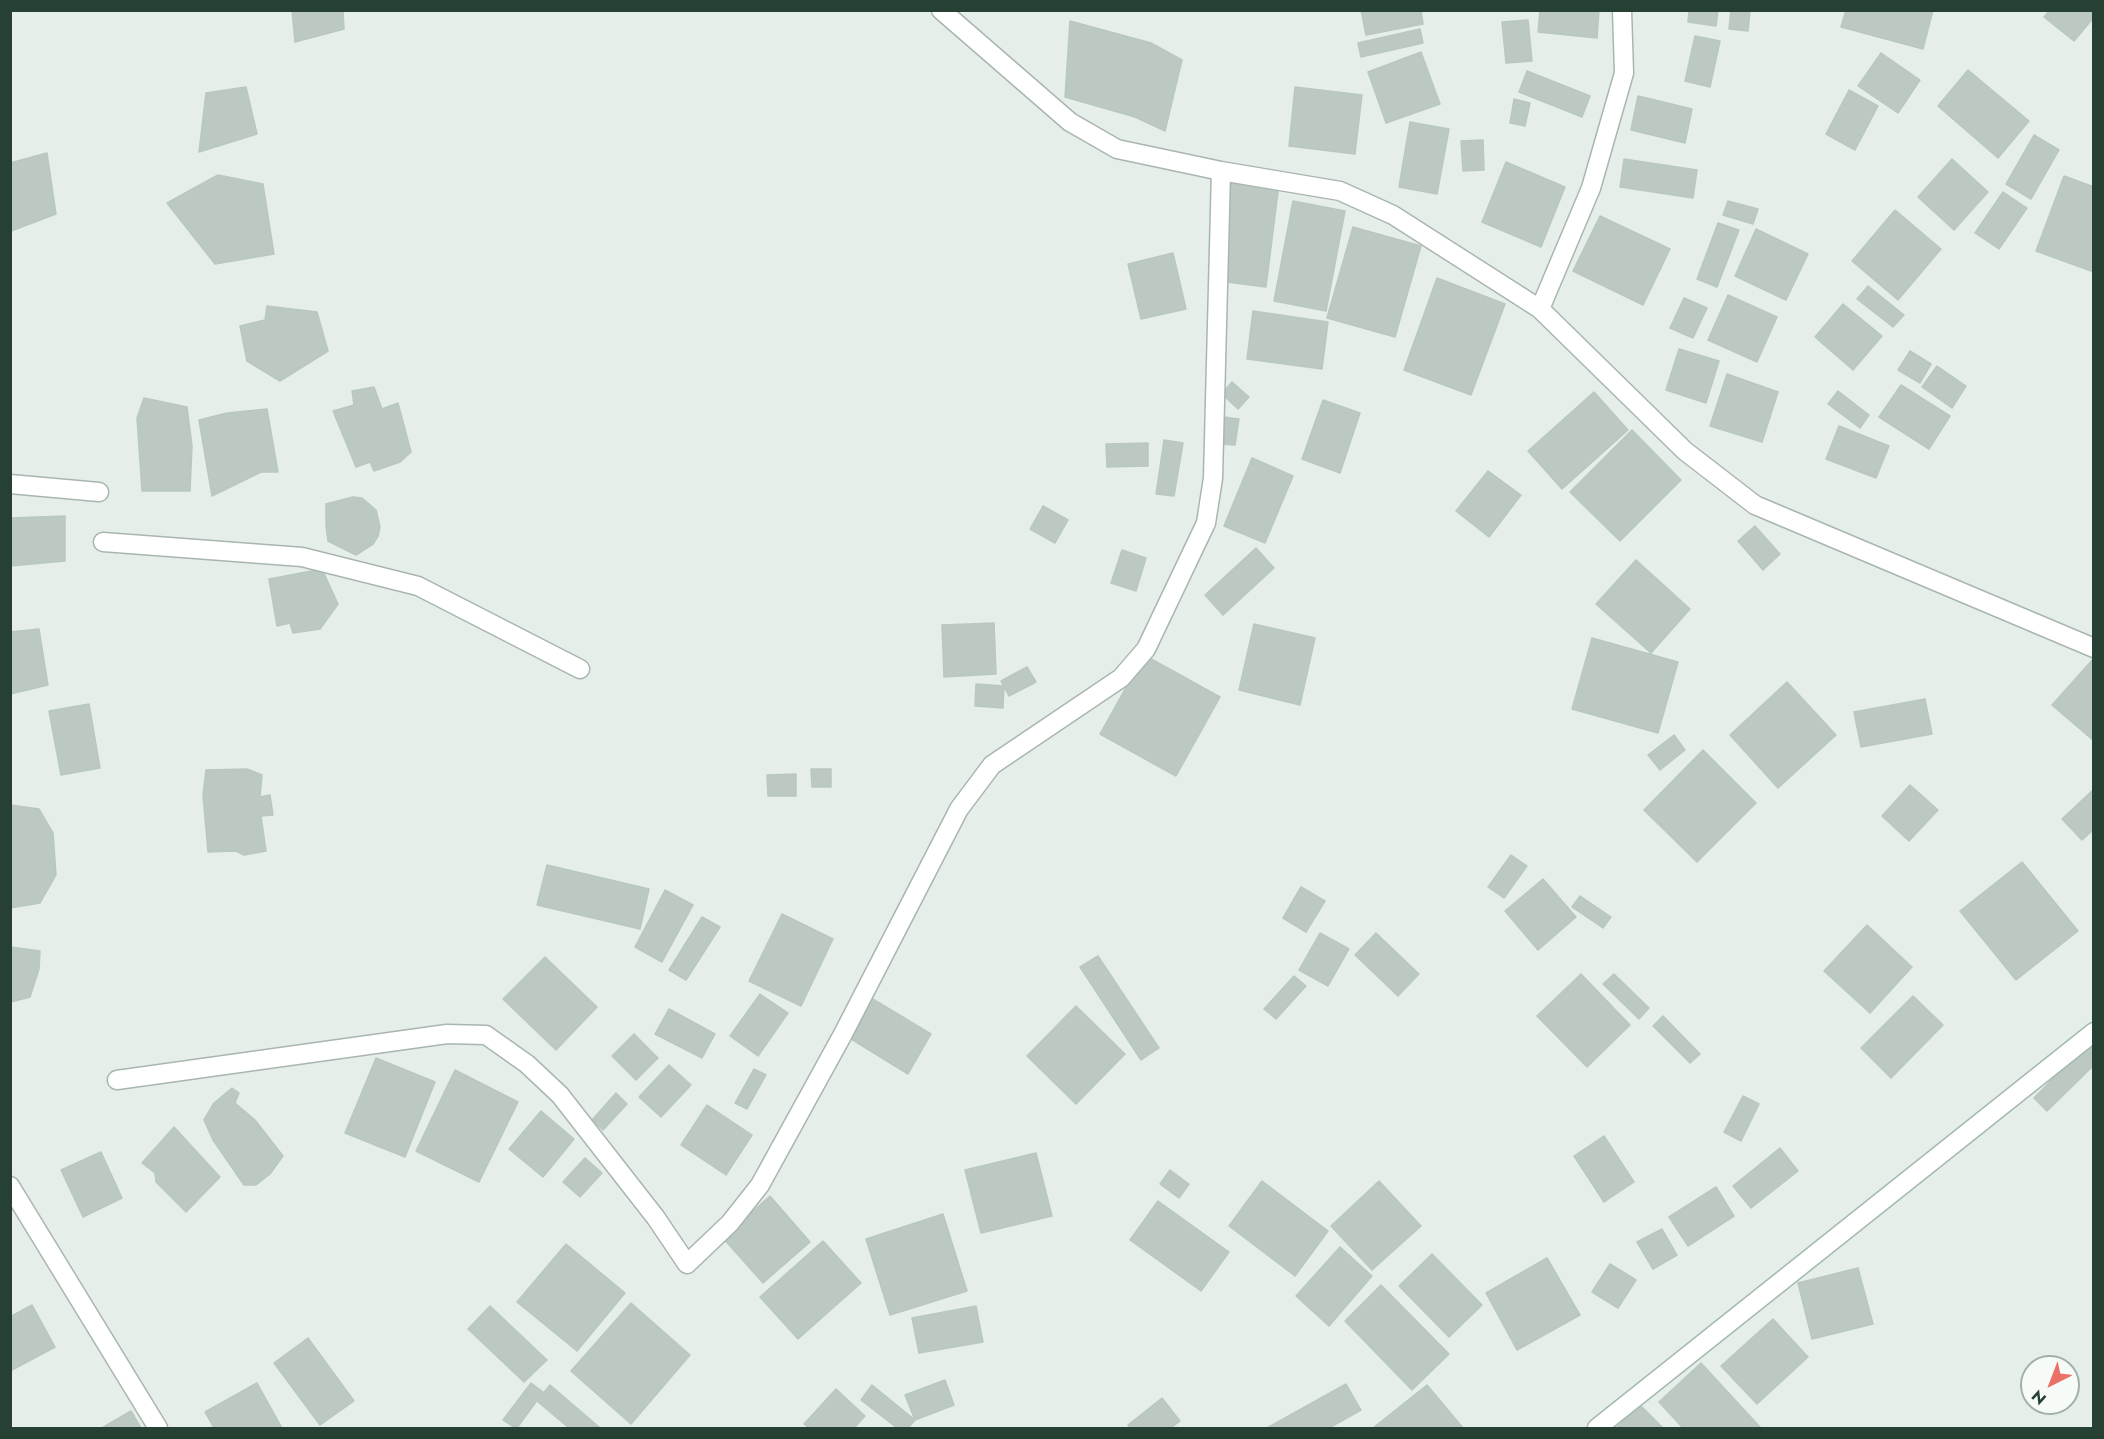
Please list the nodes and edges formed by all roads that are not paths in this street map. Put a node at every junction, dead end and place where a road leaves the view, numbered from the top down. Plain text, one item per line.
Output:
1 (941, 10) edge
2 (1622, 10) edge
3 (1221, 171) junction
4 (1540, 309) junction
5 (10, 484) edge
6 (99, 492) dead end
7 (102, 542) dead end
8 (2094, 648) edge
9 (580, 669) dead end
10 (2094, 1032) edge
11 (117, 1080) dead end
12 (10, 1186) edge
13 (158, 1428) edge
14 (1597, 1428) edge

1 - 3 street
2 - 4 street
3 - 4 street
3 - 11 street
4 - 8 street
5 - 6 street
7 - 9 street
10 - 14 street
12 - 13 street

